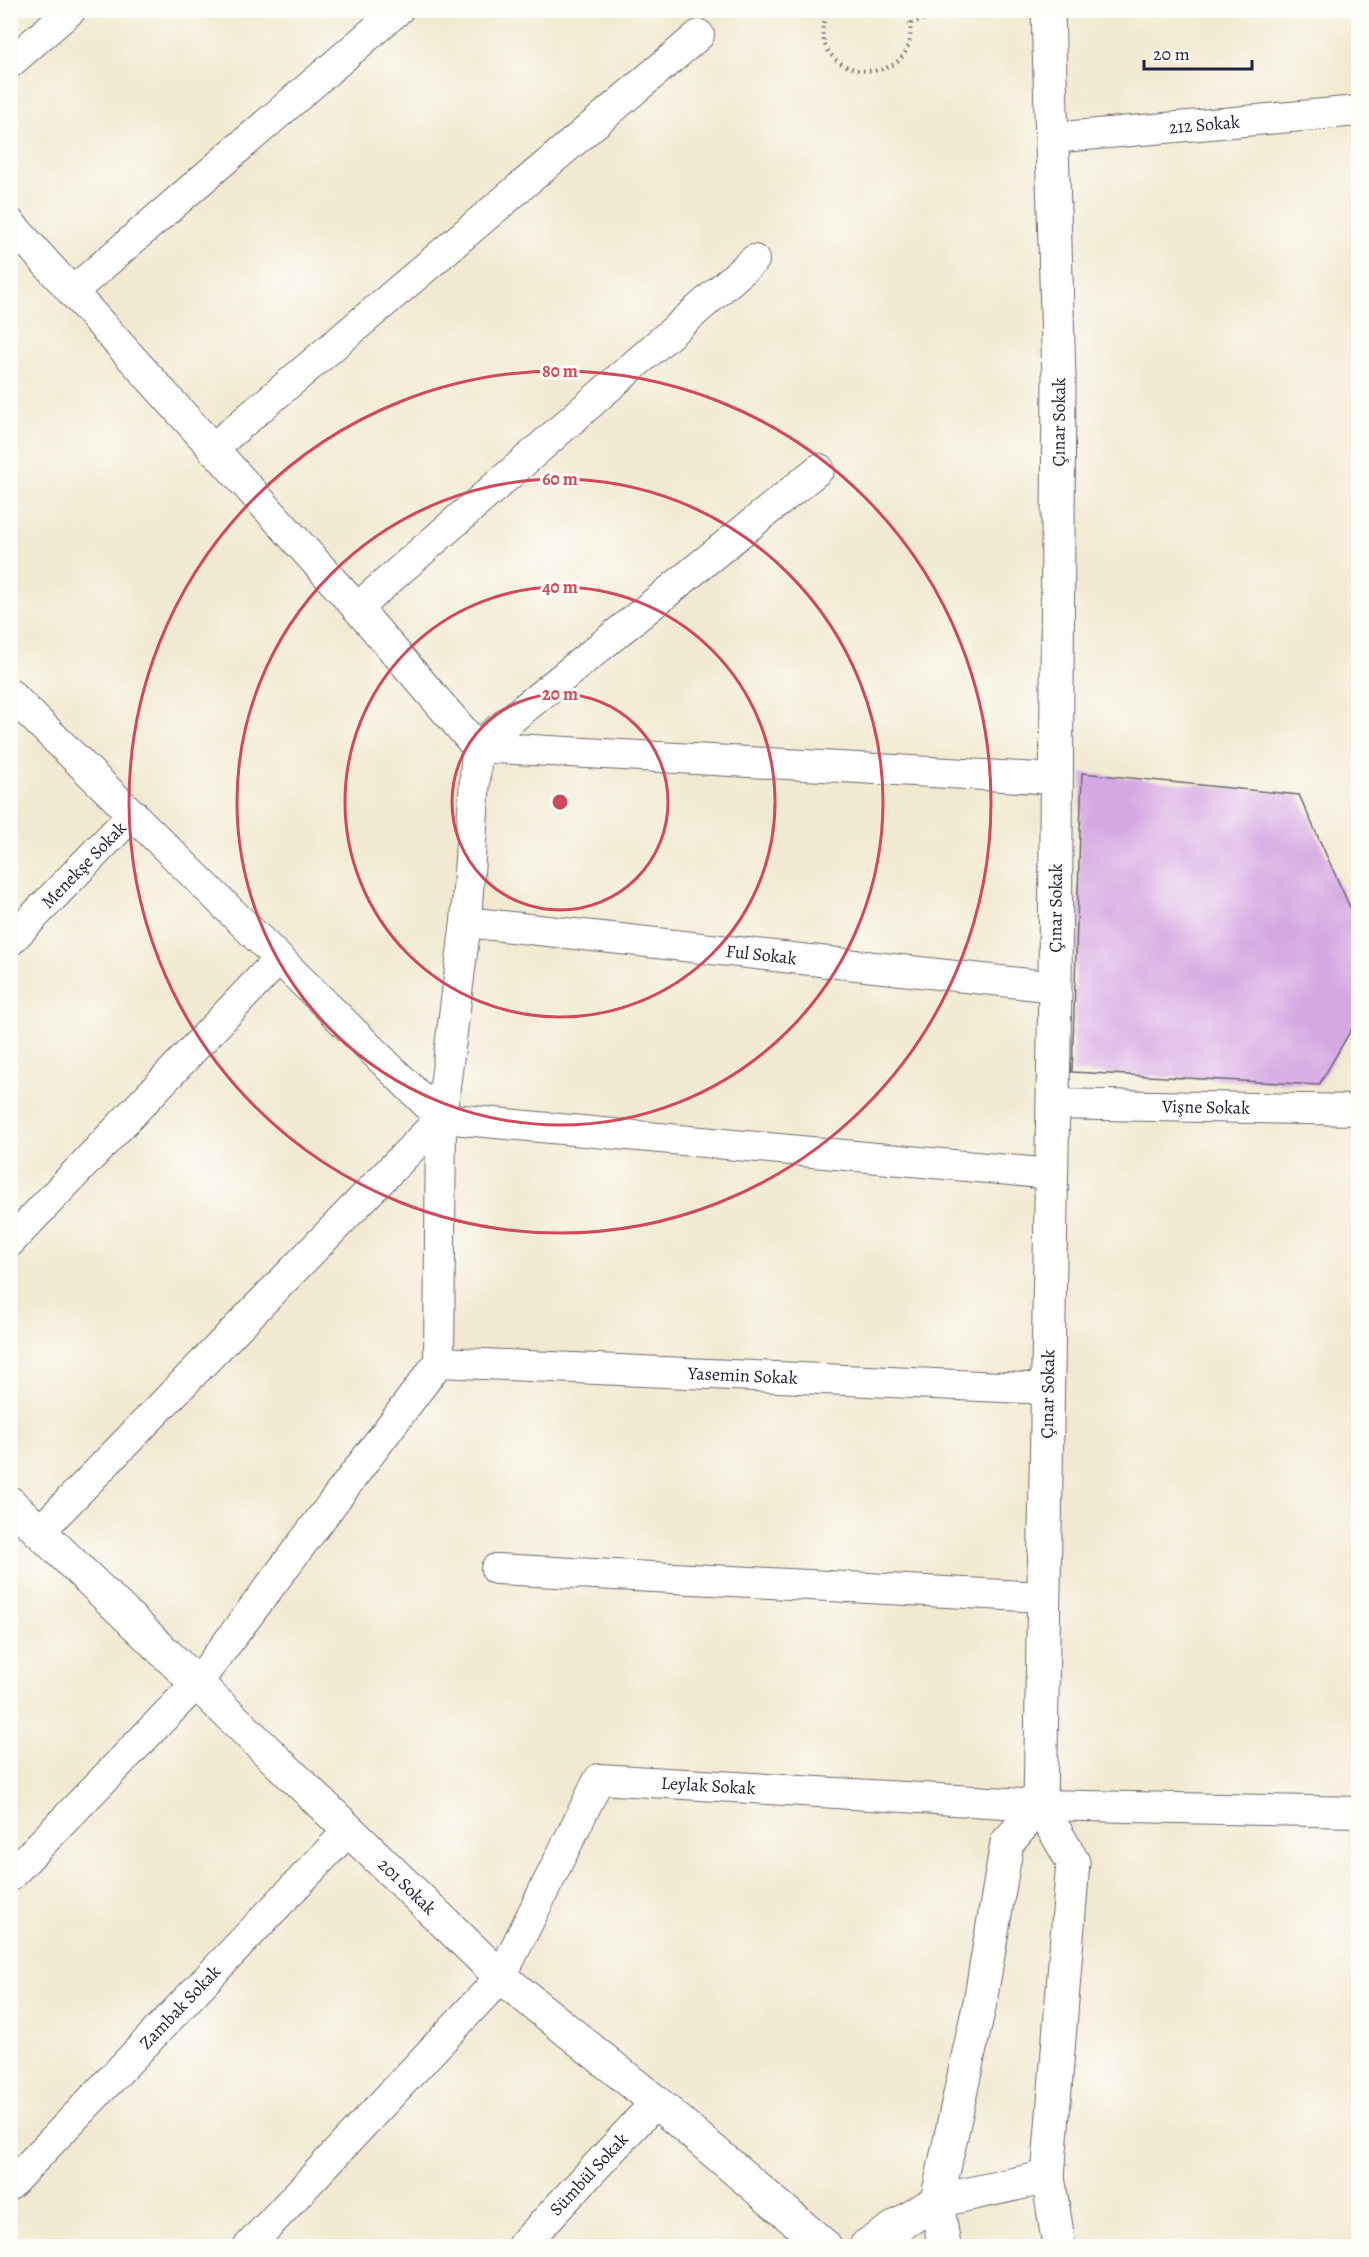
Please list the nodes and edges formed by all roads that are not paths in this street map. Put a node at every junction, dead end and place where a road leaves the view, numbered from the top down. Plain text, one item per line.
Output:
1 (71, 10) edge
2 (398, 10) edge
3 (1048, 10) edge
4 (699, 35) dead end
5 (10, 63) edge
6 (1359, 111) edge
7 (1051, 138) junction
8 (10, 223) edge
9 (754, 260) dead end
10 (72, 292) junction
11 (212, 449) junction
12 (819, 469) dead end
13 (357, 608) junction
14 (10, 694) edge
15 (477, 747) junction
16 (1057, 779) junction
17 (133, 814) junction
18 (466, 922) junction
19 (10, 941) edge
20 (279, 958) junction
21 (1055, 987) junction
22 (1053, 1104) junction
23 (1359, 1110) edge
24 (441, 1118) junction
25 (1052, 1174) junction
26 (10, 1242) edge
27 (439, 1362) junction
28 (1048, 1389) junction
29 (10, 1503) edge
30 (40, 1531) junction
31 (496, 1569) dead end
32 (1044, 1597) junction
33 (197, 1683) junction
34 (1040, 1805) junction
35 (1359, 1812) edge
36 (349, 1830) junction
37 (10, 1876) edge
38 (501, 1977) junction
39 (656, 2102) junction
40 (1048, 2177) junction
41 (10, 2185) edge
42 (938, 2201) junction
43 (814, 2244) edge
44 (249, 2247) edge
45 (522, 2247) edge
46 (866, 2247) edge
47 (944, 2247) edge
48 (1059, 2247) edge

1 - 5 street
2 - 10 street
3 - 7 street, Çınar Sokak
4 - 11 street
6 - 7 street, 212 Sokak
7 - 16 street, Çınar Sokak
8 - 10 street
9 - 13 street
10 - 11 street
11 - 13 street
12 - 15 street
13 - 15 street
14 - 17 street
15 - 16 street
15 - 18 street
16 - 21 street, Çınar Sokak
17 - 19 street, Menekşe Sokak
17 - 20 street
18 - 21 street, Ful Sokak
18 - 24 street
20 - 24 street
20 - 26 street
21 - 22 street, Çınar Sokak
22 - 23 street, Vişne Sokak
22 - 25 street, Çınar Sokak
24 - 25 street
24 - 27 street
24 - 30 street
25 - 28 street, Çınar Sokak
27 - 28 street, Yasemin Sokak
27 - 33 street
28 - 32 street, Çınar Sokak
29 - 30 street, 201 Sokak
30 - 33 street, 201 Sokak
31 - 32 street
32 - 34 street, Çınar Sokak
33 - 36 street, 201 Sokak
33 - 37 street
34 - 35 street
34 - 38 street, Leylak Sokak
34 - 40 street
34 - 42 street
36 - 38 street, 201 Sokak
36 - 41 street, Zambak Sokak
38 - 39 street, 201 Sokak
38 - 44 street
39 - 43 street, 201 Sokak
39 - 45 street, Sümbül Sokak
40 - 42 street
40 - 48 street
42 - 46 street
42 - 47 street

